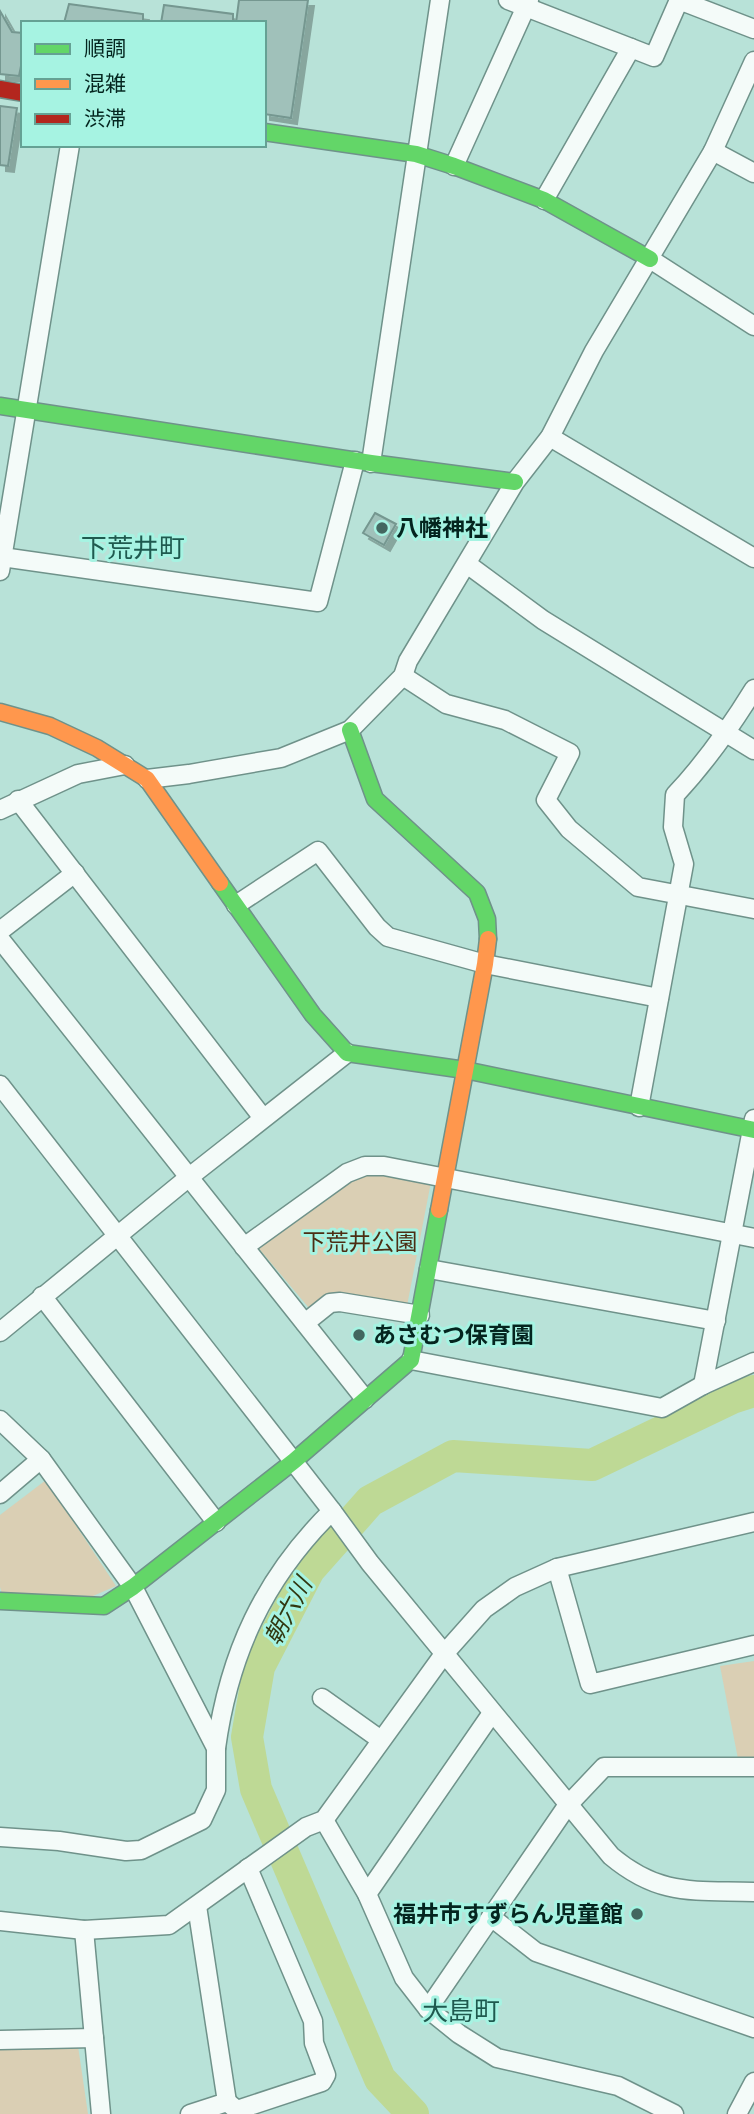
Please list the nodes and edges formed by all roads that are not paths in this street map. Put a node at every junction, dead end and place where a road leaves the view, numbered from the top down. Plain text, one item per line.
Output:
1 (440, 0) edge
2 (508, 0) edge
3 (679, 0) edge
4 (528, 4) edge
5 (754, 29) edge
6 (631, 48) junction
7 (754, 61) edge
8 (0, 89) edge
9 (21, 93) edge
10 (266, 132) edge
11 (70, 147) edge
12 (713, 151) junction
13 (416, 155) junction
14 (454, 166) junction
15 (754, 173) edge
16 (544, 200) junction
17 (650, 259) junction
18 (754, 326) edge
19 (0, 406) edge
20 (27, 410) junction
21 (550, 437) junction
22 (363, 462) junction
23 (516, 482) junction
24 (754, 558) edge
25 (1, 564) edge
26 (467, 564) junction
27 (403, 676) junction
28 (754, 689) edge
29 (0, 712) edge
30 (350, 730) junction
31 (727, 733) junction
32 (754, 750) edge
33 (125, 765) junction
34 (147, 779) junction
35 (18, 800) junction
36 (0, 810) edge
37 (75, 873) junction
38 (678, 893) junction
39 (236, 905) junction
40 (754, 909) edge
41 (0, 931) edge
42 (0, 939) edge
43 (485, 964) junction
44 (659, 998) junction
45 (347, 1053) junction
46 (465, 1070) junction
47 (0, 1085) edge
48 (639, 1107) junction
49 (263, 1118) junction
50 (753, 1126) edge
51 (446, 1177) junction
52 (188, 1178) junction
53 (732, 1234) junction
54 (117, 1235) junction
55 (754, 1238) edge
56 (244, 1247) junction
57 (429, 1269) junction
58 (42, 1296) junction
59 (420, 1315) junction
60 (716, 1321) junction
61 (305, 1323) junction
62 (0, 1332) edge
63 (411, 1360) junction
64 (754, 1362) edge
65 (703, 1385) junction
66 (365, 1399) junction
67 (0, 1420) edge
68 (41, 1459) junction
69 (293, 1461) junction
70 (0, 1494) edge
71 (335, 1515) junction
72 (216, 1522) junction
73 (754, 1522) edge
74 (557, 1568) junction
75 (133, 1587) junction
76 (0, 1601) edge
77 (754, 1645) edge
78 (444, 1654) junction
79 (322, 1698) dead end
80 (492, 1713) junction
81 (381, 1741) junction
82 (216, 1748) junction
83 (754, 1767) edge
84 (567, 1806) junction
85 (324, 1820) junction
86 (0, 1837) edge
87 (254, 1865) junction
88 (754, 1892) edge
89 (367, 1894) junction
90 (197, 1906) junction
91 (491, 1917) junction
92 (0, 1921) edge
93 (84, 1930) junction
94 (428, 2009) junction
95 (754, 2028) edge
96 (94, 2038) junction
97 (0, 2040) edge
98 (754, 2082) edge
99 (227, 2102) junction
100 (101, 2114) edge
101 (190, 2114) edge
102 (674, 2114) edge
103 (737, 2114) edge

1 - 13 street
2 - 4 street
3 - 5 street
3 - 6 street
4 - 6 street
4 - 14 street
6 - 16 street
7 - 12 street
8 - 9 street
10 - 13 street
11 - 20 street
12 - 15 street
12 - 17 street
13 - 14 street
13 - 22 street
14 - 16 street
16 - 17 street
17 - 18 street
17 - 21 street
19 - 20 street
20 - 22 street
20 - 25 street
21 - 23 street
21 - 24 street
22 - 23 street
22 - 25 street
23 - 26 street
26 - 27 street
26 - 31 street
27 - 30 street
27 - 38 street
28 - 31 street
29 - 33 street
30 - 34 street
30 - 43 street
31 - 32 street
31 - 38 street
33 - 34 street
33 - 35 street
34 - 39 street
35 - 36 street
35 - 37 street
37 - 41 street
37 - 49 street
38 - 40 street
38 - 44 street
39 - 43 street
39 - 45 street
42 - 52 street
43 - 44 street
43 - 46 street
44 - 48 street
45 - 46 street
45 - 49 street
46 - 48 street
46 - 51 street
47 - 54 street
48 - 50 street
49 - 52 street
50 - 53 street
51 - 53 street
51 - 56 street
51 - 57 street
52 - 54 street
52 - 56 street
53 - 55 street
53 - 60 street
54 - 58 street
54 - 69 street
56 - 61 street
57 - 59 street
57 - 60 street
58 - 62 street
58 - 72 street
59 - 61 street
59 - 63 street
60 - 65 street
61 - 66 street
63 - 65 street
63 - 66 street
64 - 65 street
66 - 69 street
67 - 68 street
68 - 70 street
68 - 75 street
69 - 71 street
69 - 72 street
71 - 78 street
71 - 82 street
72 - 75 street
73 - 74 street
74 - 77 street
74 - 78 street
75 - 76 street
75 - 82 street
78 - 80 street
78 - 81 street
79 - 81 street
80 - 84 street
80 - 89 street
81 - 85 street
82 - 86 street
83 - 84 street
84 - 88 street
84 - 91 street
85 - 87 street
85 - 89 street
87 - 90 street
87 - 99 street
89 - 94 street
90 - 93 street
90 - 99 street
91 - 94 street
91 - 95 street
92 - 93 street
93 - 96 street
94 - 102 street
96 - 97 street
96 - 100 street
98 - 103 street
99 - 101 street

